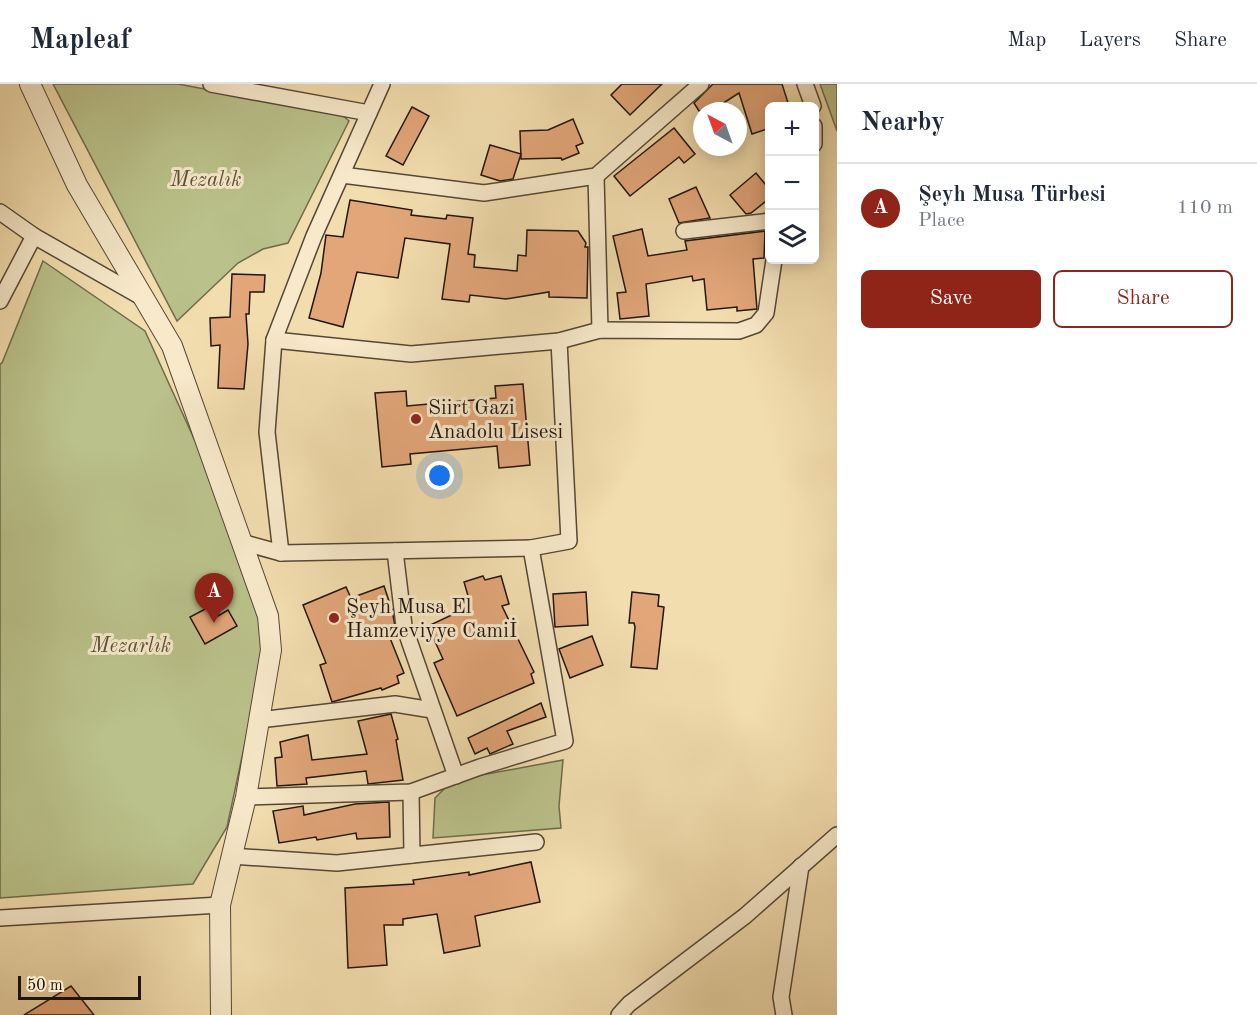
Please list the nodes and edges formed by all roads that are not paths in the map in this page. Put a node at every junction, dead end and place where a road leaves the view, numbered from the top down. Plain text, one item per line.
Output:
1 (30, 84) edge
2 (211, 84) edge
3 (382, 84) edge
4 (701, 84) edge
5 (805, 84) edge
6 (812, 102) edge
7 (369, 113) junction
8 (342, 175) junction
9 (596, 176) junction
10 (0, 212) edge
11 (765, 222) edge
12 (684, 231) dead end
13 (34, 236) junction
14 (773, 264) edge
15 (144, 299) junction
16 (0, 300) edge
17 (600, 330) junction
18 (274, 340) junction
19 (559, 341) junction
20 (241, 542) junction
21 (531, 548) junction
22 (395, 551) junction
23 (281, 553) junction
24 (432, 710) junction
25 (259, 720) junction
26 (456, 776) junction
27 (411, 792) junction
28 (246, 797) junction
29 (837, 835) edge
30 (536, 842) dead end
31 (412, 855) junction
32 (231, 856) junction
33 (801, 866) junction
34 (220, 905) junction
35 (0, 918) edge
36 (221, 1015) edge
37 (619, 1015) edge
38 (784, 1015) edge

1 - 15 street
2 - 7 street
3 - 7 street
4 - 9 street
5 - 6 street
7 - 8 street
8 - 9 street
8 - 18 street
9 - 17 street
10 - 13 street
11 - 12 street
13 - 15 street
13 - 16 street
14 - 17 street
15 - 20 street
17 - 19 street
18 - 19 street
18 - 23 street
19 - 21 street
20 - 23 street
20 - 25 street
21 - 22 street
21 - 26 street
22 - 23 street
22 - 24 street
24 - 25 street
24 - 26 street
25 - 28 street
26 - 27 street
27 - 28 street
27 - 31 street
28 - 32 street
29 - 33 street
30 - 31 street
31 - 32 street
32 - 34 street
33 - 37 street
33 - 38 street
34 - 35 street
34 - 36 street

